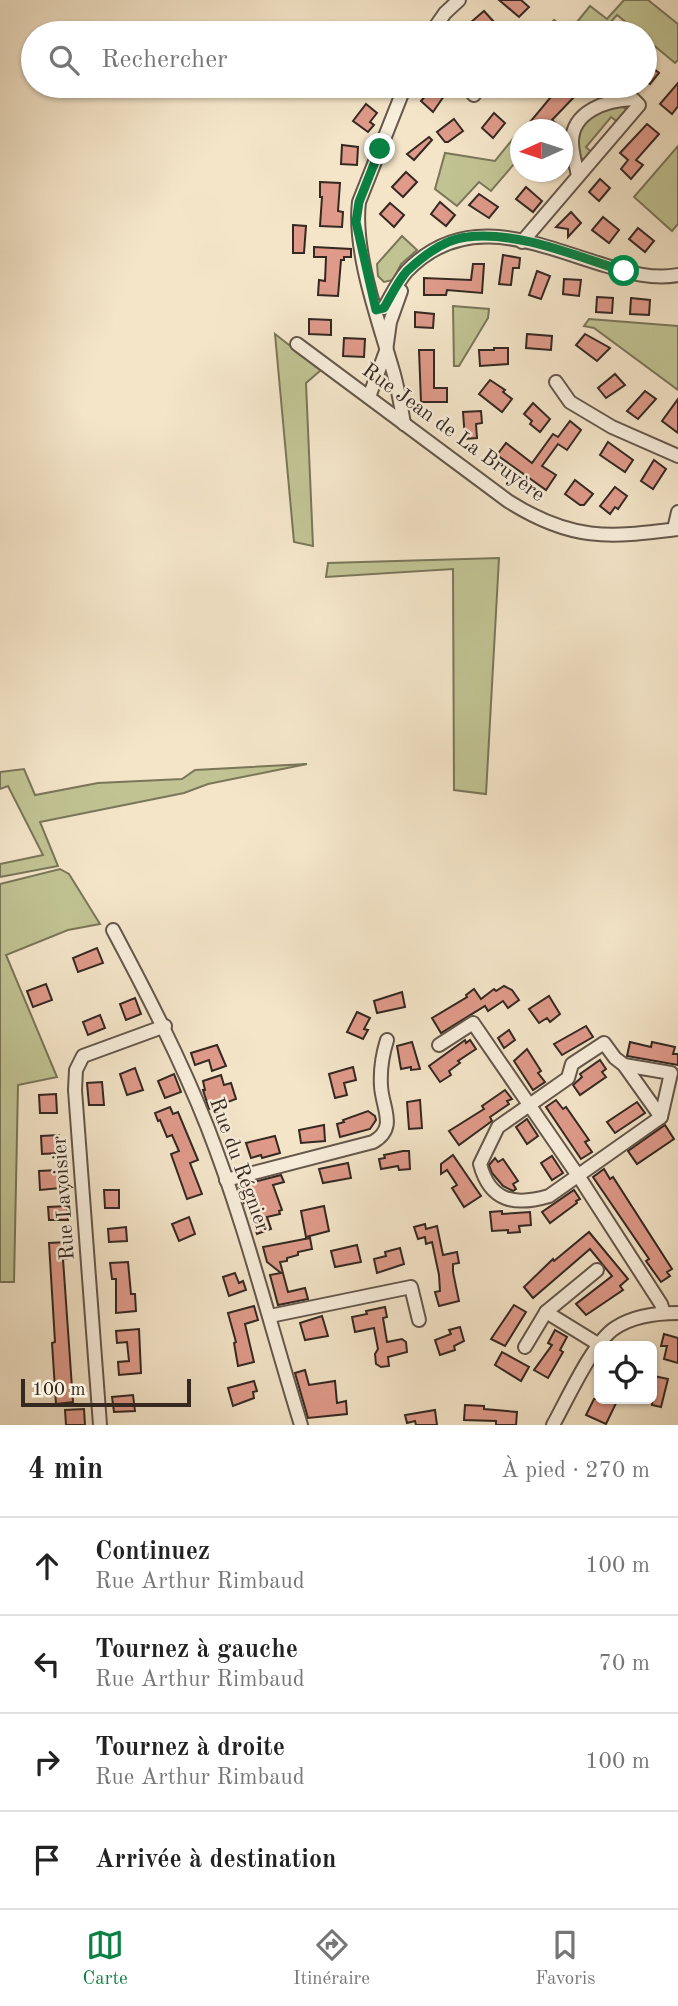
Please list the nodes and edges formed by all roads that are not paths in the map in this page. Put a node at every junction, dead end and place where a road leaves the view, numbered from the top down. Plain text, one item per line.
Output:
1 (459, 0) edge
2 (439, 21) edge
3 (400, 98) edge
4 (578, 176) junction
5 (522, 242) junction
6 (678, 275) edge
7 (384, 310) junction
8 (297, 344) dead end
9 (386, 351) junction
10 (556, 382) dead end
11 (369, 397) junction
12 (404, 424) junction
13 (678, 456) edge
14 (678, 512) edge
15 (676, 529) edge
16 (113, 930) dead end
17 (164, 1026) junction
18 (387, 1040) dead end
19 (439, 1045) dead end
20 (624, 1065) junction
21 (529, 1106) junction
22 (661, 1117) junction
23 (578, 1176) junction
24 (226, 1180) junction
25 (597, 1270) dead end
26 (546, 1312) junction
27 (664, 1313) junction
28 (678, 1313) edge
29 (270, 1316) junction
30 (419, 1320) dead end
31 (601, 1341) edge
32 (594, 1342) edge
33 (525, 1347) dead end
34 (594, 1352) edge
35 (556, 1424) edge
36 (100, 1425) edge
37 (301, 1425) edge

1 - 2 street
3 - 7 street
4 - 4 street
4 - 5 street
5 - 6 street
5 - 7 street
7 - 9 street
8 - 11 street, Rue Jean de La Bruyère
9 - 11 street
9 - 12 street
10 - 13 street
11 - 12 street, Rue Jean de La Bruyère
12 - 15 street, Rue Jean de La Bruyère
14 - 15 street
16 - 17 street, Rue du Régnier
17 - 24 street, Rue du Régnier
17 - 36 street, Rue Lavoisier
18 - 24 street
19 - 21 street
20 - 21 street
20 - 22 street
20 - 22 street
21 - 23 street
21 - 23 street
22 - 23 street
23 - 27 street
24 - 29 street, Rue du Régnier
25 - 26 street
26 - 32 street
26 - 33 street
27 - 28 street
27 - 31 street
29 - 30 street
29 - 37 street, Rue du Régnier
34 - 35 street

